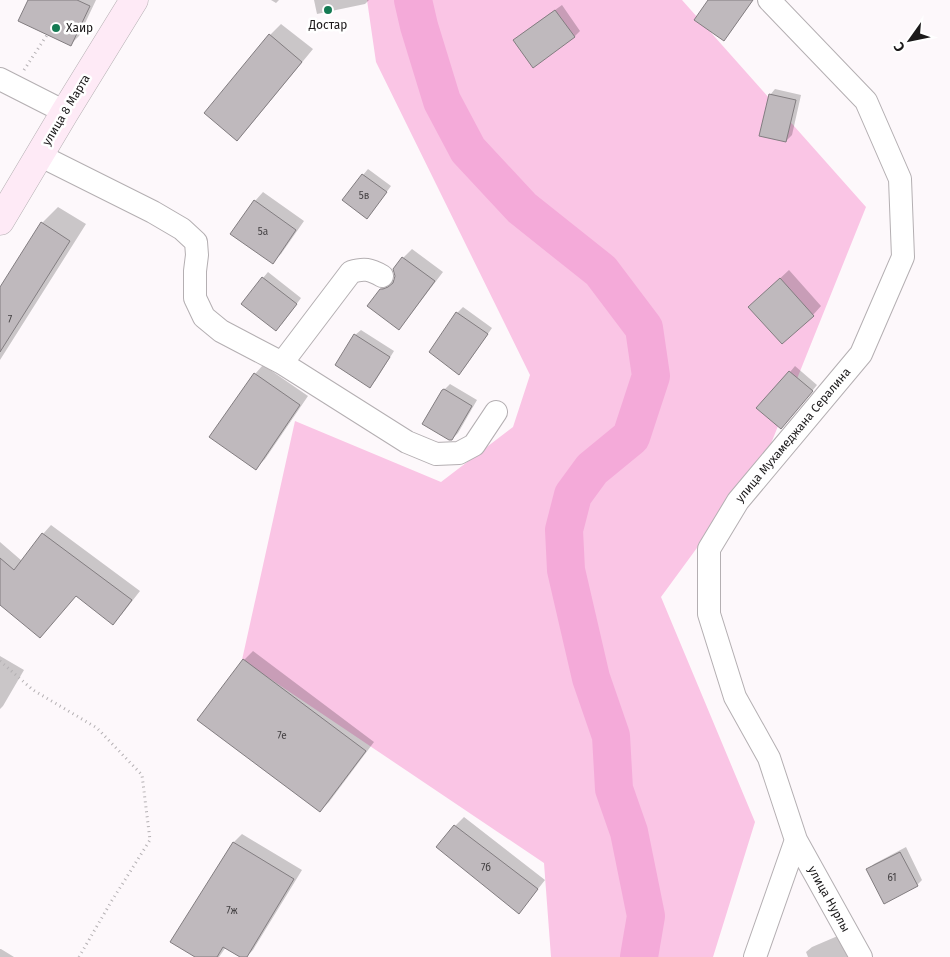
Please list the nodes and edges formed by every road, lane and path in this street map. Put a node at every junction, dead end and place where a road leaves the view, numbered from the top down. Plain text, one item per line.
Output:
1 (134, 0) edge
2 (768, 0) edge
3 (47, 35) dead end
4 (7, 82) edge
5 (65, 112) junction
6 (39, 155) junction
7 (0, 221) edge
8 (382, 276) dead end
9 (282, 363) junction
10 (496, 412) dead end
11 (0, 661) edge
12 (796, 840) junction
13 (78, 957) edge
14 (754, 957) edge
15 (861, 957) edge

1 - 5 street, улица 8 Марта
2 - 12 street, улица Мухамеджана Сералина
3 - 4 path
4 - 5 street
5 - 6 street, улица 8 Марта
6 - 7 street, улица 8 Марта
6 - 9 street
8 - 9 street
9 - 10 street
11 - 13 path
12 - 14 street
12 - 15 street, улица Нурлы

